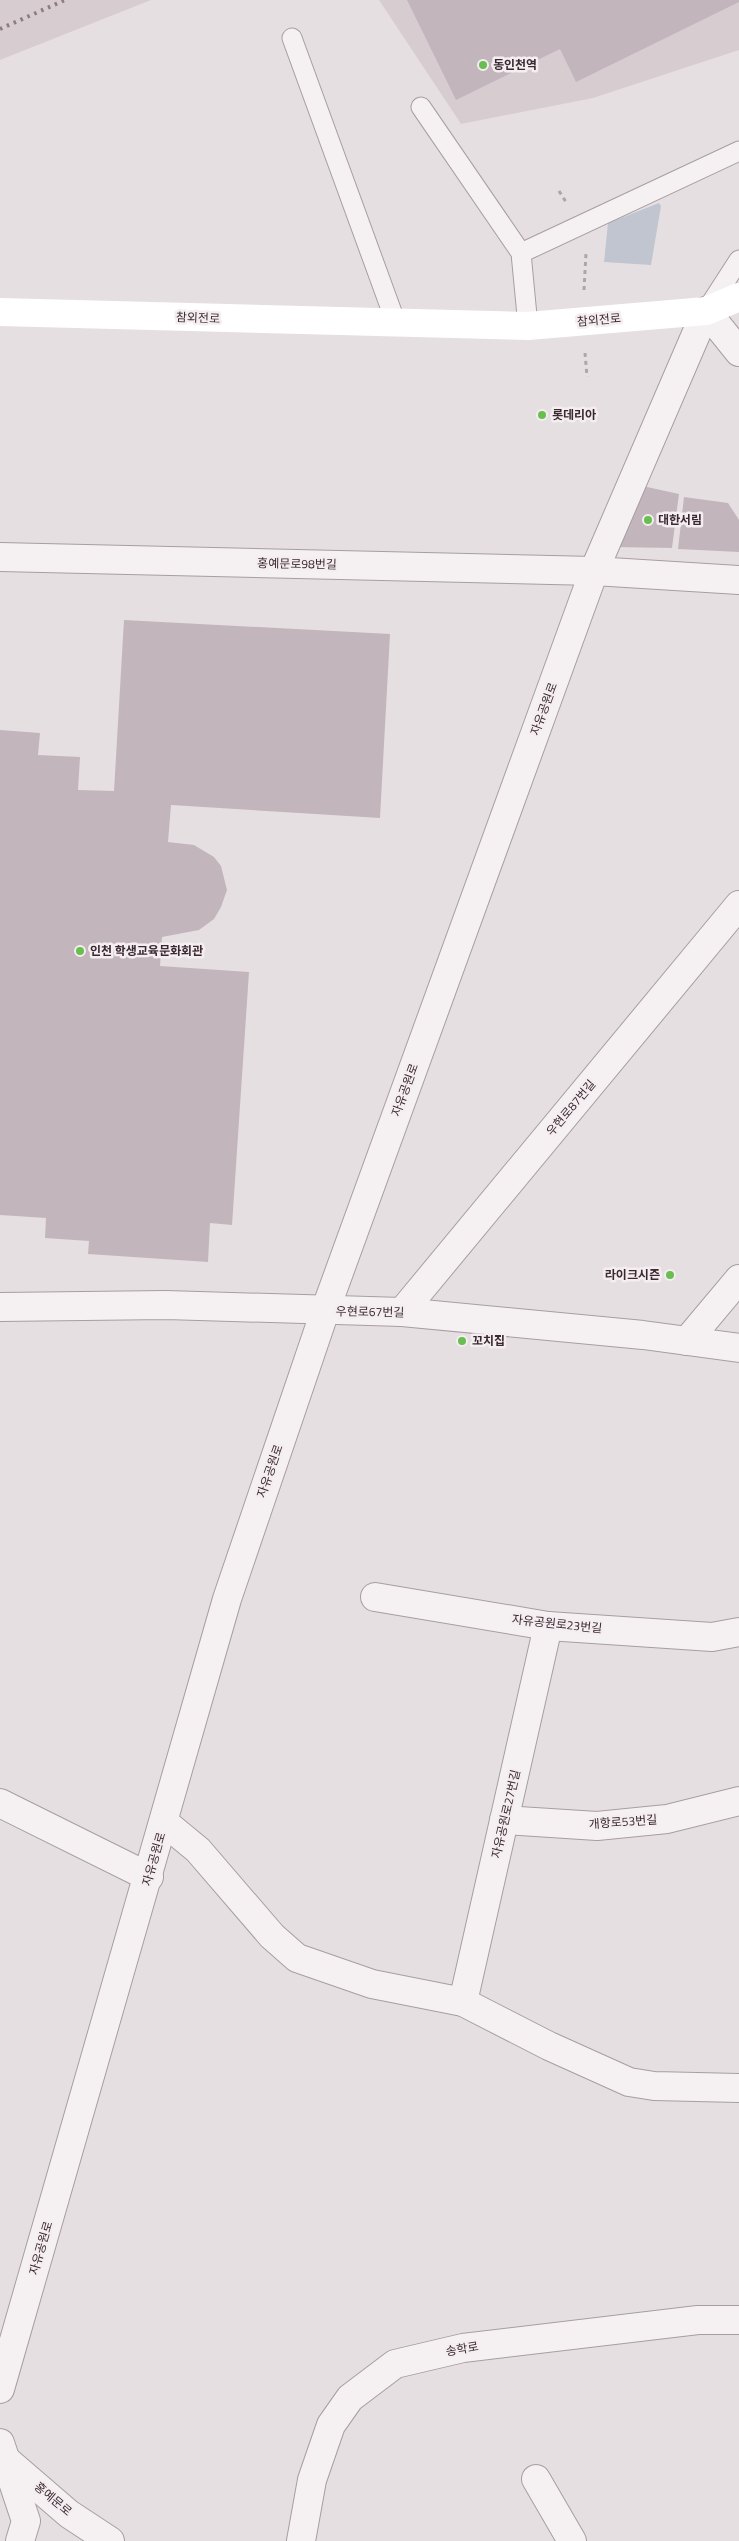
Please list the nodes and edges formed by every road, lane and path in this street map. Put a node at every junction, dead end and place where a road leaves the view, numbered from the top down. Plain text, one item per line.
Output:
1 (292, 38) dead end
2 (422, 107) dead end
3 (739, 151) edge
4 (559, 191) dead end
5 (580, 226) junction
6 (521, 253) junction
7 (739, 260) edge
8 (739, 297) edge
9 (706, 311) junction
10 (0, 312) edge
11 (582, 322) junction
12 (396, 323) junction
13 (528, 326) junction
14 (739, 352) edge
15 (587, 378) dead end
16 (0, 557) edge
17 (594, 572) junction
18 (739, 580) edge
19 (739, 905) edge
20 (739, 1280) edge
21 (0, 1307) edge
22 (325, 1311) junction
23 (402, 1312) junction
24 (686, 1342) junction
25 (739, 1348) edge
26 (375, 1597) dead end
27 (548, 1626) junction
28 (739, 1632) edge
29 (739, 1801) edge
30 (0, 1804) edge
31 (504, 1820) junction
32 (164, 1822) junction
33 (148, 1877) junction
34 (463, 2002) junction
35 (739, 2088) edge
36 (739, 2320) edge
37 (0, 2388) edge
38 (1, 2454) edge
39 (536, 2479) dead end
40 (20, 2541) edge
41 (110, 2541) edge
42 (301, 2541) edge
43 (572, 2541) edge

1 - 12 lane
2 - 6 lane
3 - 5 lane
4 - 5 path
5 - 6 lane
5 - 11 path
6 - 13 lane
7 - 9 lane
8 - 9 main road, 참외전로
9 - 11 main road, 참외전로
9 - 14 street
9 - 17 street, 자유공원로
10 - 12 main road, 참외전로
11 - 13 main road, 참외전로
11 - 15 path
12 - 13 main road, 참외전로
16 - 17 street, 홍예문로98번길
17 - 18 street
17 - 22 street, 자유공원로
19 - 23 street, 우현로87번길
20 - 24 street
21 - 22 street, 우현로67번길
22 - 23 street, 우현로67번길
22 - 32 street, 자유공원로
23 - 24 street, 우현로67번길
24 - 25 street, 우현로67번길
26 - 27 street, 자유공원로23번길
27 - 28 street, 자유공원로23번길
27 - 31 street, 자유공원로27번길
29 - 31 street, 개항로53번길
30 - 33 street
31 - 34 street, 자유공원로27번길
32 - 33 street, 자유공원로
32 - 34 street
33 - 37 street, 자유공원로
34 - 35 street
36 - 42 street, 송학로
38 - 40 street
38 - 41 street, 홍예문로
39 - 43 street

